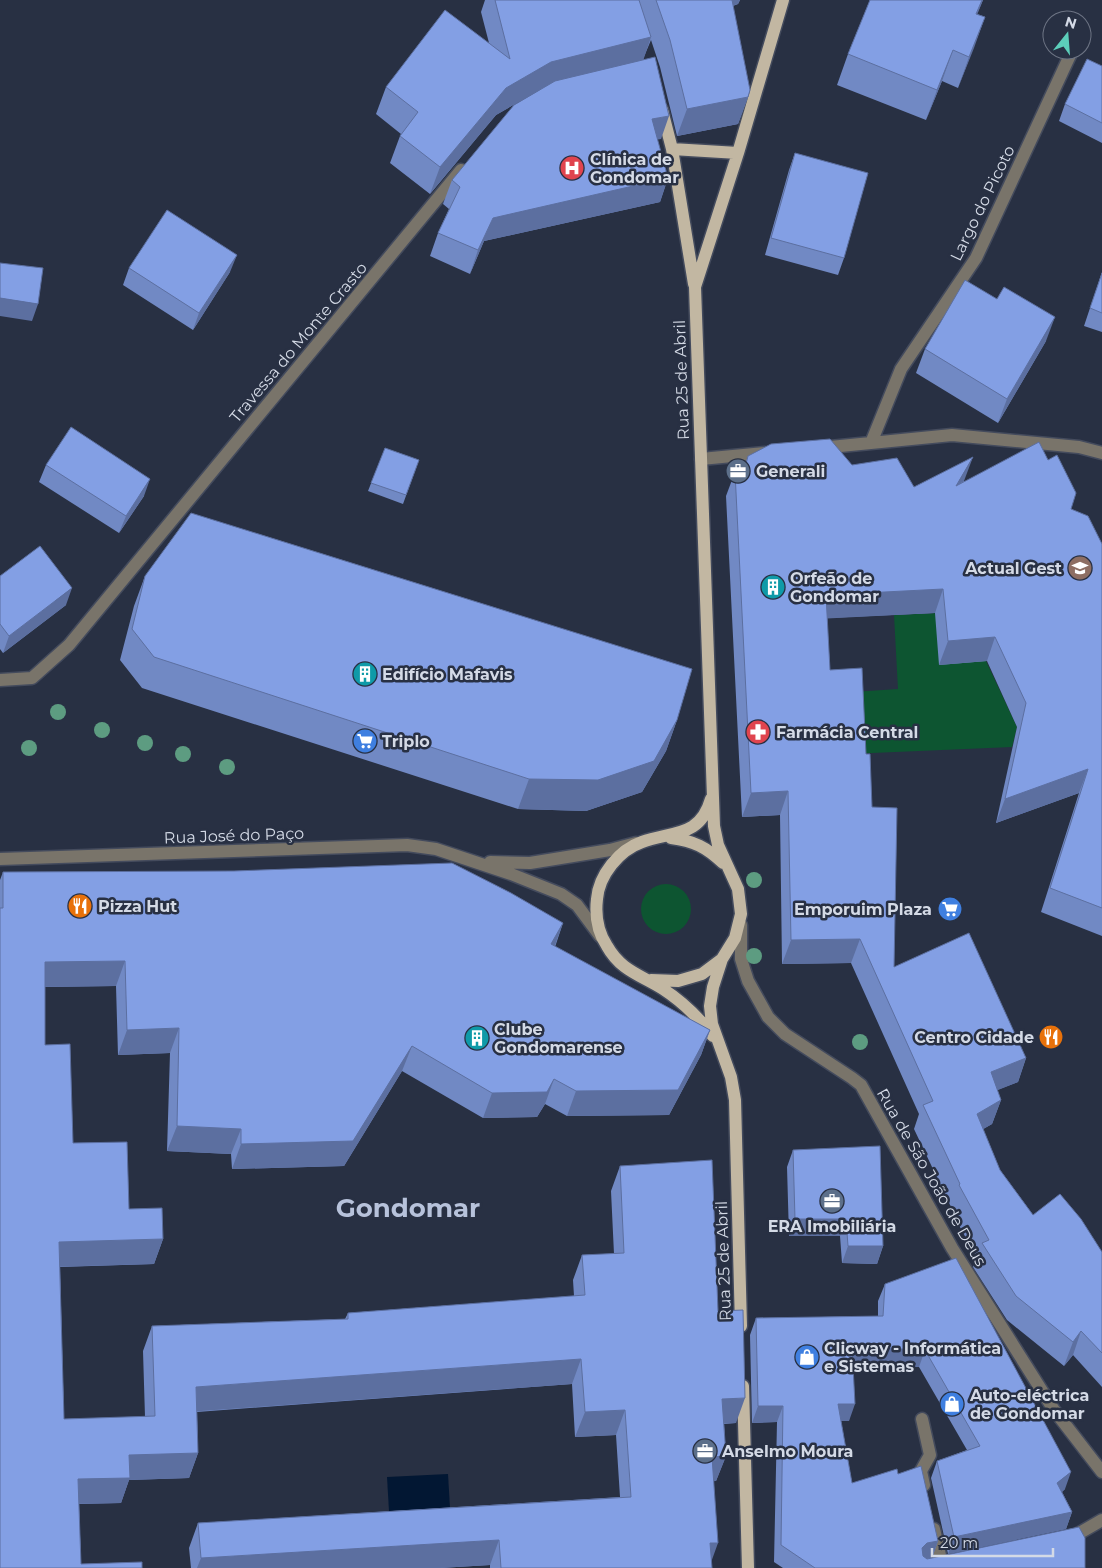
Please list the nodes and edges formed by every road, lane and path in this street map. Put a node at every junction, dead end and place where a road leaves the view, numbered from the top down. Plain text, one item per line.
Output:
1 (783, 0) edge
2 (1067, 60) edge
3 (658, 97) edge
4 (672, 150) junction
5 (738, 153) junction
6 (468, 161) edge
7 (695, 286) junction
8 (871, 443) junction
9 (805, 449) edge
10 (776, 452) edge
11 (1102, 453) edge
12 (701, 459) junction
13 (0, 680) edge
14 (713, 771) junction
15 (663, 837) junction
16 (641, 842) junction
17 (0, 859) edge
18 (468, 859) junction
19 (727, 867) junction
20 (741, 914) junction
21 (601, 937) junction
22 (722, 959) junction
23 (642, 978) junction
24 (720, 1046) junction
25 (742, 1339) edge
26 (743, 1369) edge
27 (922, 1418) dead end
28 (1102, 1472) edge
29 (927, 1499) edge
30 (932, 1517) edge
31 (1102, 1520) edge
32 (1057, 1539) edge
33 (942, 1564) edge
34 (748, 1568) edge

1 - 5 main road, Rua 25 de Abril
2 - 8 street, Largo do Picoto
3 - 4 main road
4 - 5 main road
4 - 7 main road
5 - 7 main road, Rua 25 de Abril
6 - 13 street, Travessa do Monte Crasto
7 - 12 main road, Rua 25 de Abril
8 - 9 street
8 - 11 street
10 - 12 street
12 - 14 main road, Rua 25 de Abril
14 - 15 main road, Rua 25 de Abril
14 - 19 main road, Rua 25 de Abril
15 - 16 main road, Rua 25 de Abril
15 - 19 main road, Rua 25 de Abril
16 - 18 street, Rua José do Paço
16 - 21 main road, Rua 25 de Abril
17 - 18 street, Rua José do Paço
18 - 21 street, Rua José do Paço
19 - 20 main road, Rua 25 de Abril
20 - 22 main road, Rua 25 de Abril
20 - 28 street, Rua de São João de Deus
21 - 23 main road, Rua 25 de Abril
22 - 23 main road, Rua 25 de Abril
22 - 24 main road, Rua 25 de Abril
23 - 24 main road, Rua 25 de Abril
24 - 25 main road, Rua 25 de Abril
26 - 34 main road
27 - 29 street
30 - 33 street
31 - 32 street

